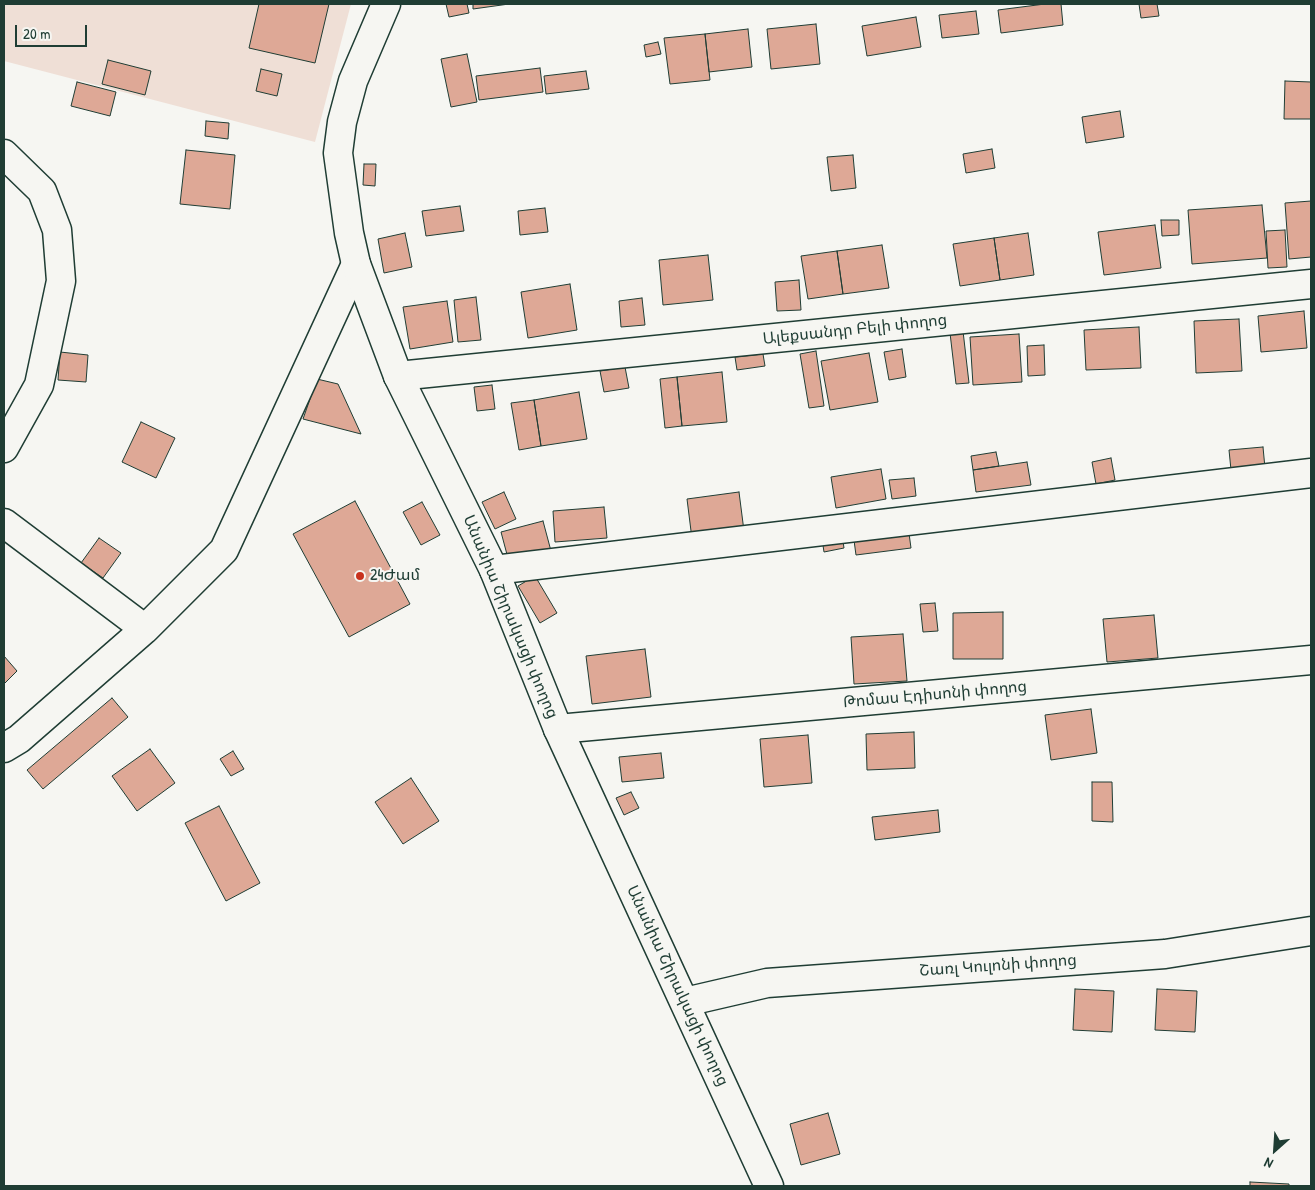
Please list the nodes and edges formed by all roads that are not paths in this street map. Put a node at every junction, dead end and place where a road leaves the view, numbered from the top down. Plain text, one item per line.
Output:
1 (386, 4) edge
2 (4, 154) edge
3 (356, 264) junction
4 (1311, 284) edge
5 (398, 376) junction
6 (4, 448) edge
7 (1311, 473) edge
8 (4, 523) edge
9 (494, 570) junction
10 (145, 629) junction
11 (1311, 660) edge
12 (558, 729) junction
13 (4, 748) edge
14 (1311, 931) edge
15 (685, 1002) junction
16 (769, 1186) edge

1 - 3 street, Անանիա Շիրակացի փողոց
2 - 6 street
3 - 5 street, Անանիա Շիրակացի փողոց
3 - 10 street
4 - 5 street, Ալեքսանդր Բելի փողոց
5 - 9 street, Անանիա Շիրակացի փողոց
7 - 9 street
8 - 10 street
9 - 12 street, Անանիա Շիրակացի փողոց
10 - 13 street
11 - 12 street, Թոմաս Էդիսոնի փողոց
12 - 15 street, Անանիա Շիրակացի փողոց
14 - 15 street, Շառլ Կուլոնի փողոց
15 - 16 street, Անանիա Շիրակացի փողոց

